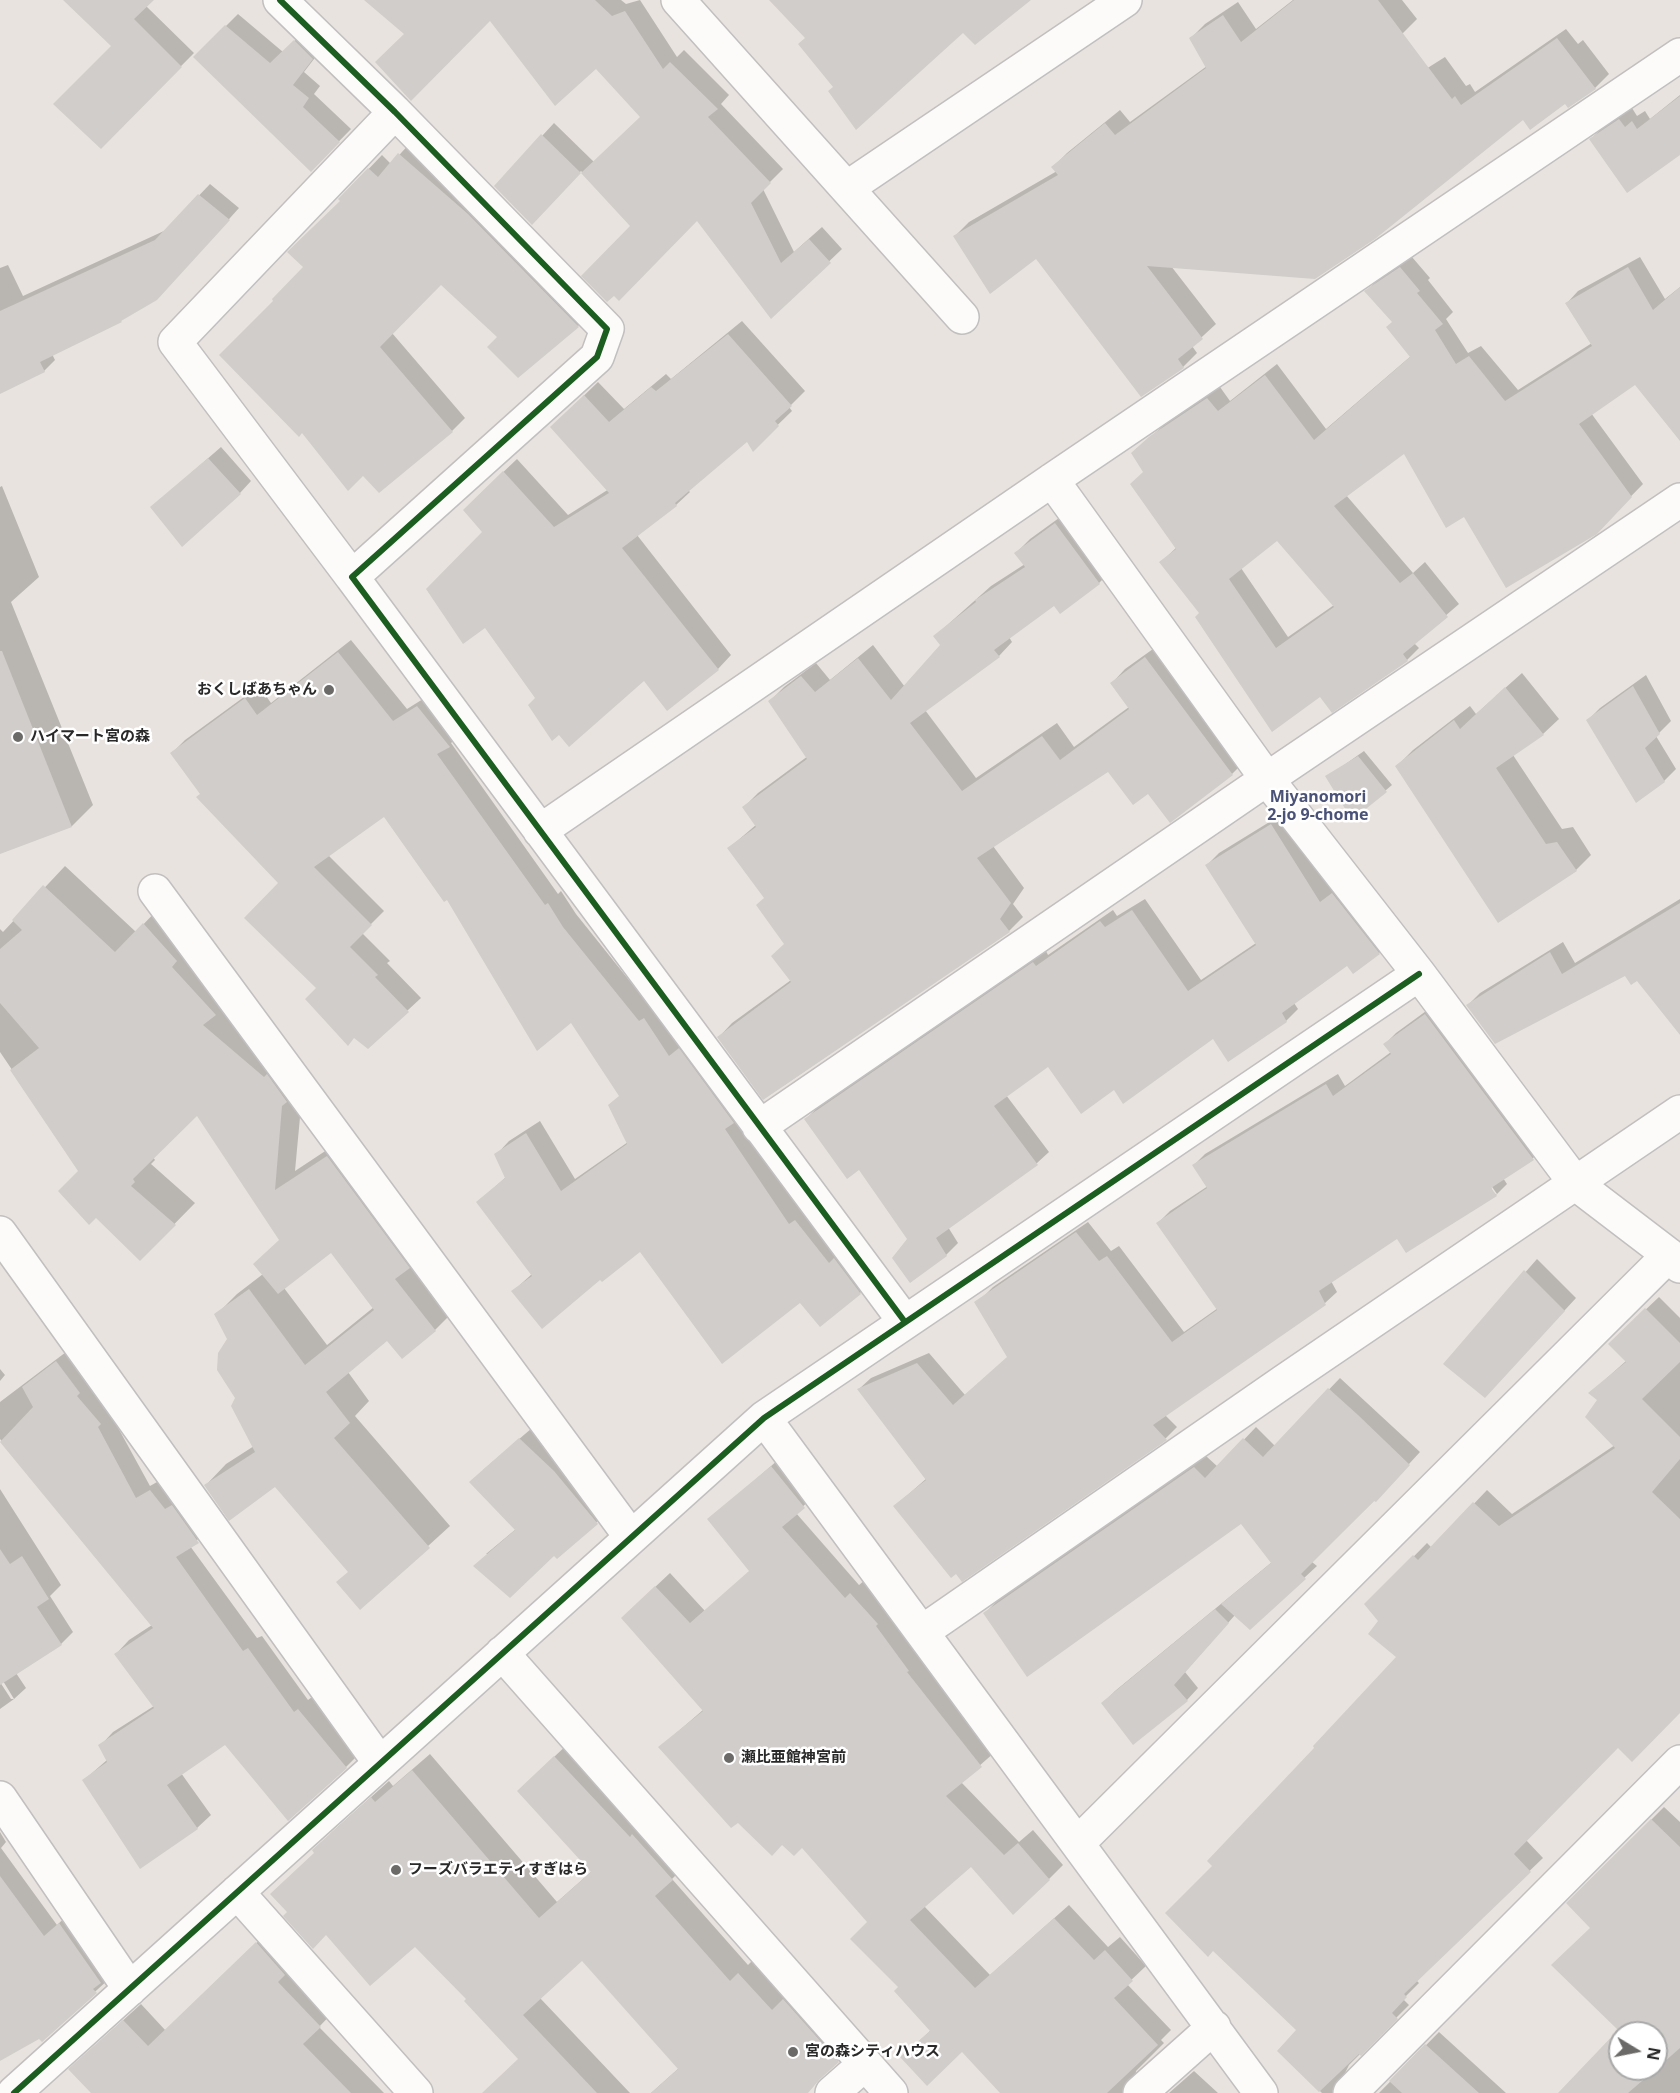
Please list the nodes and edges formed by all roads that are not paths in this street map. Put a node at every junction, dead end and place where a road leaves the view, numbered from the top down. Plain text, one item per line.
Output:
1 (280, 0) edge
2 (678, 0) edge
3 (1125, 0) edge
4 (1680, 55) edge
5 (395, 112) junction
6 (847, 188) junction
7 (962, 317) dead end
8 (1052, 480) junction
9 (1680, 500) edge
10 (352, 577) junction
11 (1267, 779) junction
12 (540, 831) junction
13 (155, 891) dead end
14 (1419, 974) junction
15 (1680, 1112) edge
16 (759, 1127) junction
17 (1576, 1184) junction
18 (0, 1233) edge
19 (1674, 1261) edge
20 (905, 1322) junction
21 (764, 1418) junction
22 (631, 1537) junction
23 (922, 1632) junction
24 (502, 1653) junction
25 (1680, 1762) edge
26 (380, 1763) junction
27 (0, 1798) edge
28 (1078, 1843) junction
29 (237, 1892) junction
30 (130, 1989) junction
31 (1214, 2027) junction
32 (865, 2064) junction
33 (14, 2093) edge
34 (416, 2093) edge
35 (832, 2093) edge
36 (891, 2093) edge
37 (1140, 2093) edge
38 (1262, 2093) edge
39 (1350, 2093) edge

1 - 5 street
2 - 6 street
3 - 6 street
4 - 8 street
5 - 10 street
5 - 10 street
6 - 7 street
8 - 11 street
8 - 12 street
9 - 11 street
10 - 12 street
11 - 14 street
11 - 16 street
12 - 16 street
13 - 22 street
14 - 17 street
14 - 20 street
15 - 17 street
16 - 20 street
17 - 19 street
17 - 23 street
18 - 26 street
19 - 28 street
20 - 21 street
21 - 22 street
21 - 23 street
22 - 24 street
23 - 28 street
24 - 26 street
24 - 32 street
25 - 39 street
26 - 29 street
27 - 30 street
28 - 31 street
29 - 30 street
29 - 34 street
30 - 33 street
31 - 37 street
31 - 38 street
32 - 35 street
32 - 36 street

